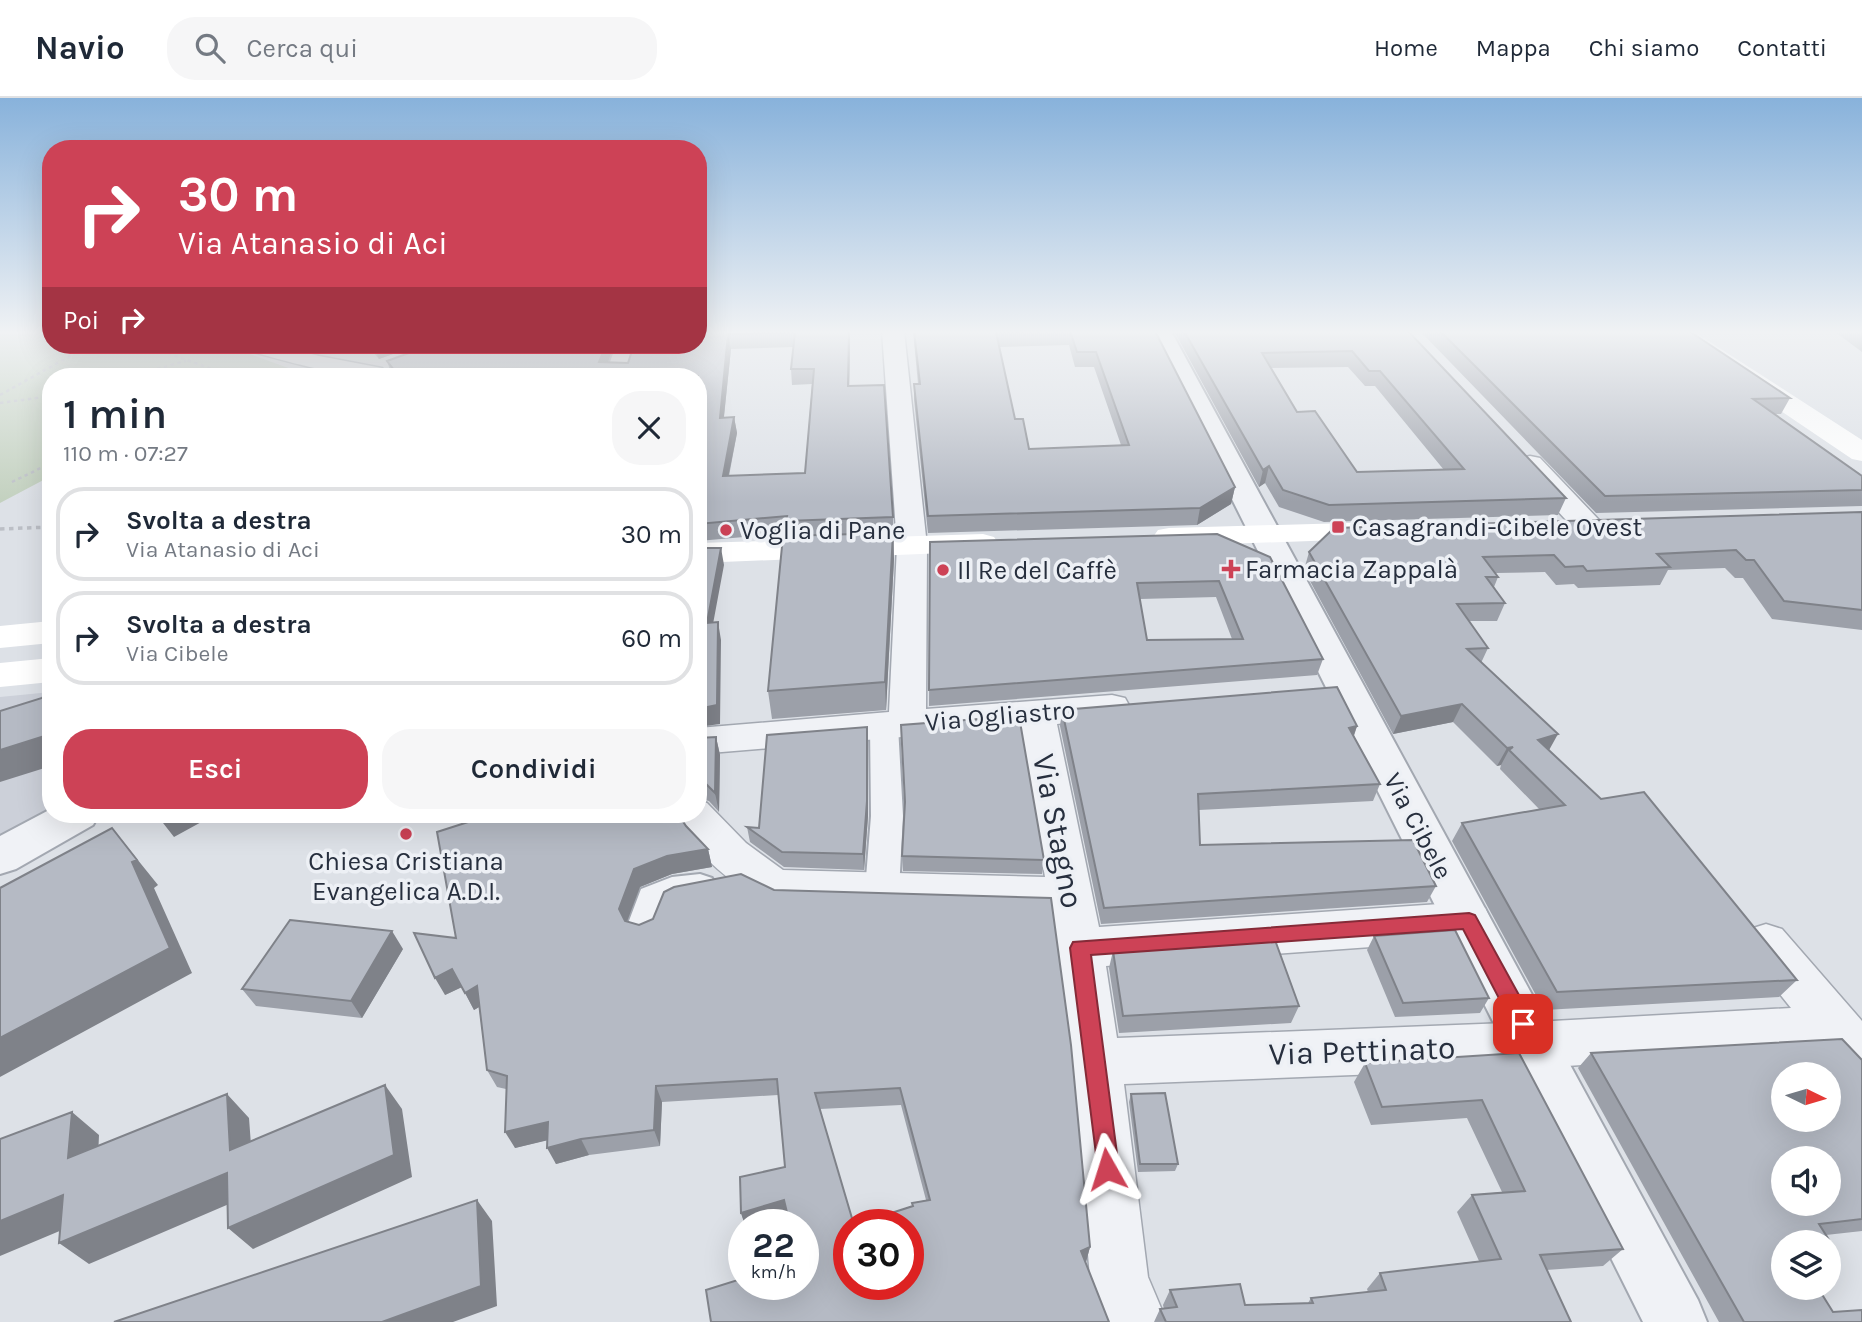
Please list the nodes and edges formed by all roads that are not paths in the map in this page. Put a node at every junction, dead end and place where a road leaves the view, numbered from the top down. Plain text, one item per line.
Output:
1 (898, 388) edge
2 (1189, 388) edge
3 (1764, 388) edge
4 (1515, 448) edge
5 (1862, 453) edge
6 (1602, 525) joint
7 (1548, 527) edge
8 (1413, 530) edge
9 (1266, 534) junction
10 (1133, 538) edge
11 (1009, 543) edge
12 (912, 546) junction
13 (707, 553) edge
14 (42, 633) edge
15 (0, 637) edge
16 (42, 671) edge
17 (0, 675) edge
18 (1143, 704) edge
19 (1036, 713) junction
20 (896, 725) junction
21 (707, 740) edge
22 (62, 823) edge
23 (701, 823) edge
24 (0, 857) edge
25 (754, 876) junction
26 (883, 890) junction
27 (1070, 896) junction
28 (1469, 921) junction
29 (644, 926) edge
30 (1761, 937) edge
31 (1080, 948) junction
32 (1850, 1042) edge
33 (1534, 1045) junction
34 (1096, 1062) junction
35 (1137, 1322) edge
36 (1676, 1322) edge

1 - 12 street
2 - 9 street, Via Cibele
3 - 5 main road
4 - 6 street
6 - 7 main road
8 - 9 main road
9 - 10 main road
9 - 28 street, Via Cibele
11 - 12 main road
12 - 13 main road
12 - 20 street
14 - 15 main road
16 - 17 main road
18 - 19 street, Via Ogliastro
19 - 20 street, Via Ogliastro
19 - 27 street, Via Stagno
20 - 21 street, Via Ogliastro
20 - 26 street
22 - 24 street
23 - 25 street
25 - 26 street
25 - 29 street
26 - 27 street
27 - 31 street, Via Stagno
28 - 31 street
28 - 33 street, Via Cibele
30 - 32 street
31 - 34 street, Via Stagno
32 - 33 street, Via Pettinato
33 - 34 street, Via Pettinato
33 - 36 street, Via Cibele
34 - 35 street, Via Stagno

